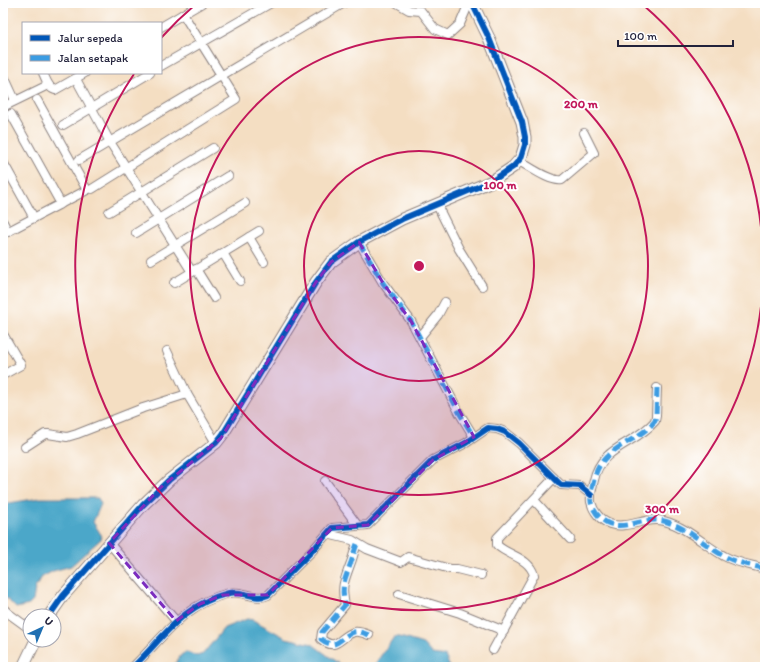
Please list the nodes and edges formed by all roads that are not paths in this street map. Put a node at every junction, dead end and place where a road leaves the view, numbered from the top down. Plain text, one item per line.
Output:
1 (202, 3) edge
2 (272, 3) edge
3 (344, 3) edge
4 (397, 3) edge
5 (471, 3) edge
6 (183, 14) junction
7 (162, 26) edge
8 (200, 43) junction
9 (162, 65) edge
10 (3, 74) edge
11 (42, 74) edge
12 (84, 74) edge
13 (148, 74) edge
14 (221, 76) junction
15 (76, 79) junction
16 (48, 85) junction
17 (14, 100) junction
18 (37, 100) dead end
19 (3, 107) edge
20 (92, 108) junction
21 (11, 114) dead end
22 (63, 125) dead end
23 (584, 133) dead end
24 (110, 142) junction
25 (213, 148) dead end
26 (80, 160) dead end
27 (519, 161) junction
28 (3, 162) edge
29 (127, 167) junction
30 (228, 176) dead end
31 (92, 189) dead end
32 (142, 192) junction
33 (245, 203) dead end
34 (61, 204) junction
35 (437, 205) junction
36 (109, 212) dead end
37 (34, 218) junction
38 (159, 219) junction
39 (3, 222) edge
40 (258, 231) dead end
41 (6, 233) edge
42 (136, 233) dead end
43 (249, 237) junction
44 (359, 242) junction
45 (175, 246) junction
46 (223, 253) junction
47 (151, 260) dead end
48 (264, 262) dead end
49 (194, 271) junction
50 (240, 281) dead end
51 (174, 283) dead end
52 (482, 286) dead end
53 (214, 298) dead end
54 (445, 302) dead end
55 (4, 337) edge
56 (420, 337) junction
57 (167, 351) dead end
58 (3, 375) edge
59 (657, 388) dead end
60 (187, 394) junction
61 (474, 437) junction
62 (216, 443) junction
63 (25, 447) dead end
64 (554, 478) junction
65 (325, 481) dead end
66 (591, 494) junction
67 (534, 500) junction
68 (358, 526) junction
69 (327, 534) junction
70 (570, 539) dead end
71 (109, 543) junction
72 (357, 544) junction
73 (765, 569) edge
74 (481, 575) dead end
75 (399, 594) dead end
76 (3, 608) edge
77 (55, 608) edge
78 (176, 621) junction
79 (22, 623) edge
80 (504, 631) junction
81 (369, 635) dead end
82 (32, 648) edge
83 (493, 650) dead end
84 (23, 667) edge
85 (132, 667) edge

1 - 6 street
2 - 8 street
3 - 14 street
4 - 5 street
5 - 27 street
6 - 7 street
6 - 8 street
8 - 9 street
8 - 14 street
10 - 17 street
11 - 16 street
12 - 15 street
13 - 20 street
14 - 24 street
14 - 29 street
15 - 16 street
15 - 20 street
16 - 17 street
17 - 19 street
18 - 34 street
20 - 22 street
20 - 24 street
21 - 34 street
23 - 27 street
24 - 26 street
24 - 29 street
25 - 32 street
27 - 35 street
28 - 37 street
29 - 31 street
29 - 32 street
30 - 38 street
32 - 36 street
32 - 38 street
33 - 45 street
34 - 37 street
35 - 44 street
35 - 52 street
37 - 41 street
38 - 42 street
38 - 45 street
39 - 41 street
40 - 43 street
43 - 46 street
43 - 48 street
44 - 56 street
44 - 62 street
45 - 47 street
45 - 49 street
46 - 49 street
46 - 50 street
49 - 51 street
49 - 53 street
54 - 56 street
55 - 58 street
56 - 61 street
57 - 60 street
59 - 66 street
60 - 62 street
60 - 63 street
61 - 64 street
61 - 68 street
62 - 71 street
64 - 66 street
64 - 67 street
65 - 68 street
66 - 73 street
67 - 70 street
67 - 80 street
68 - 69 street
69 - 72 street
69 - 78 street
71 - 77 street
71 - 78 street
72 - 74 street
72 - 81 street
75 - 80 street
76 - 79 street
78 - 85 street
80 - 83 street
82 - 84 street

